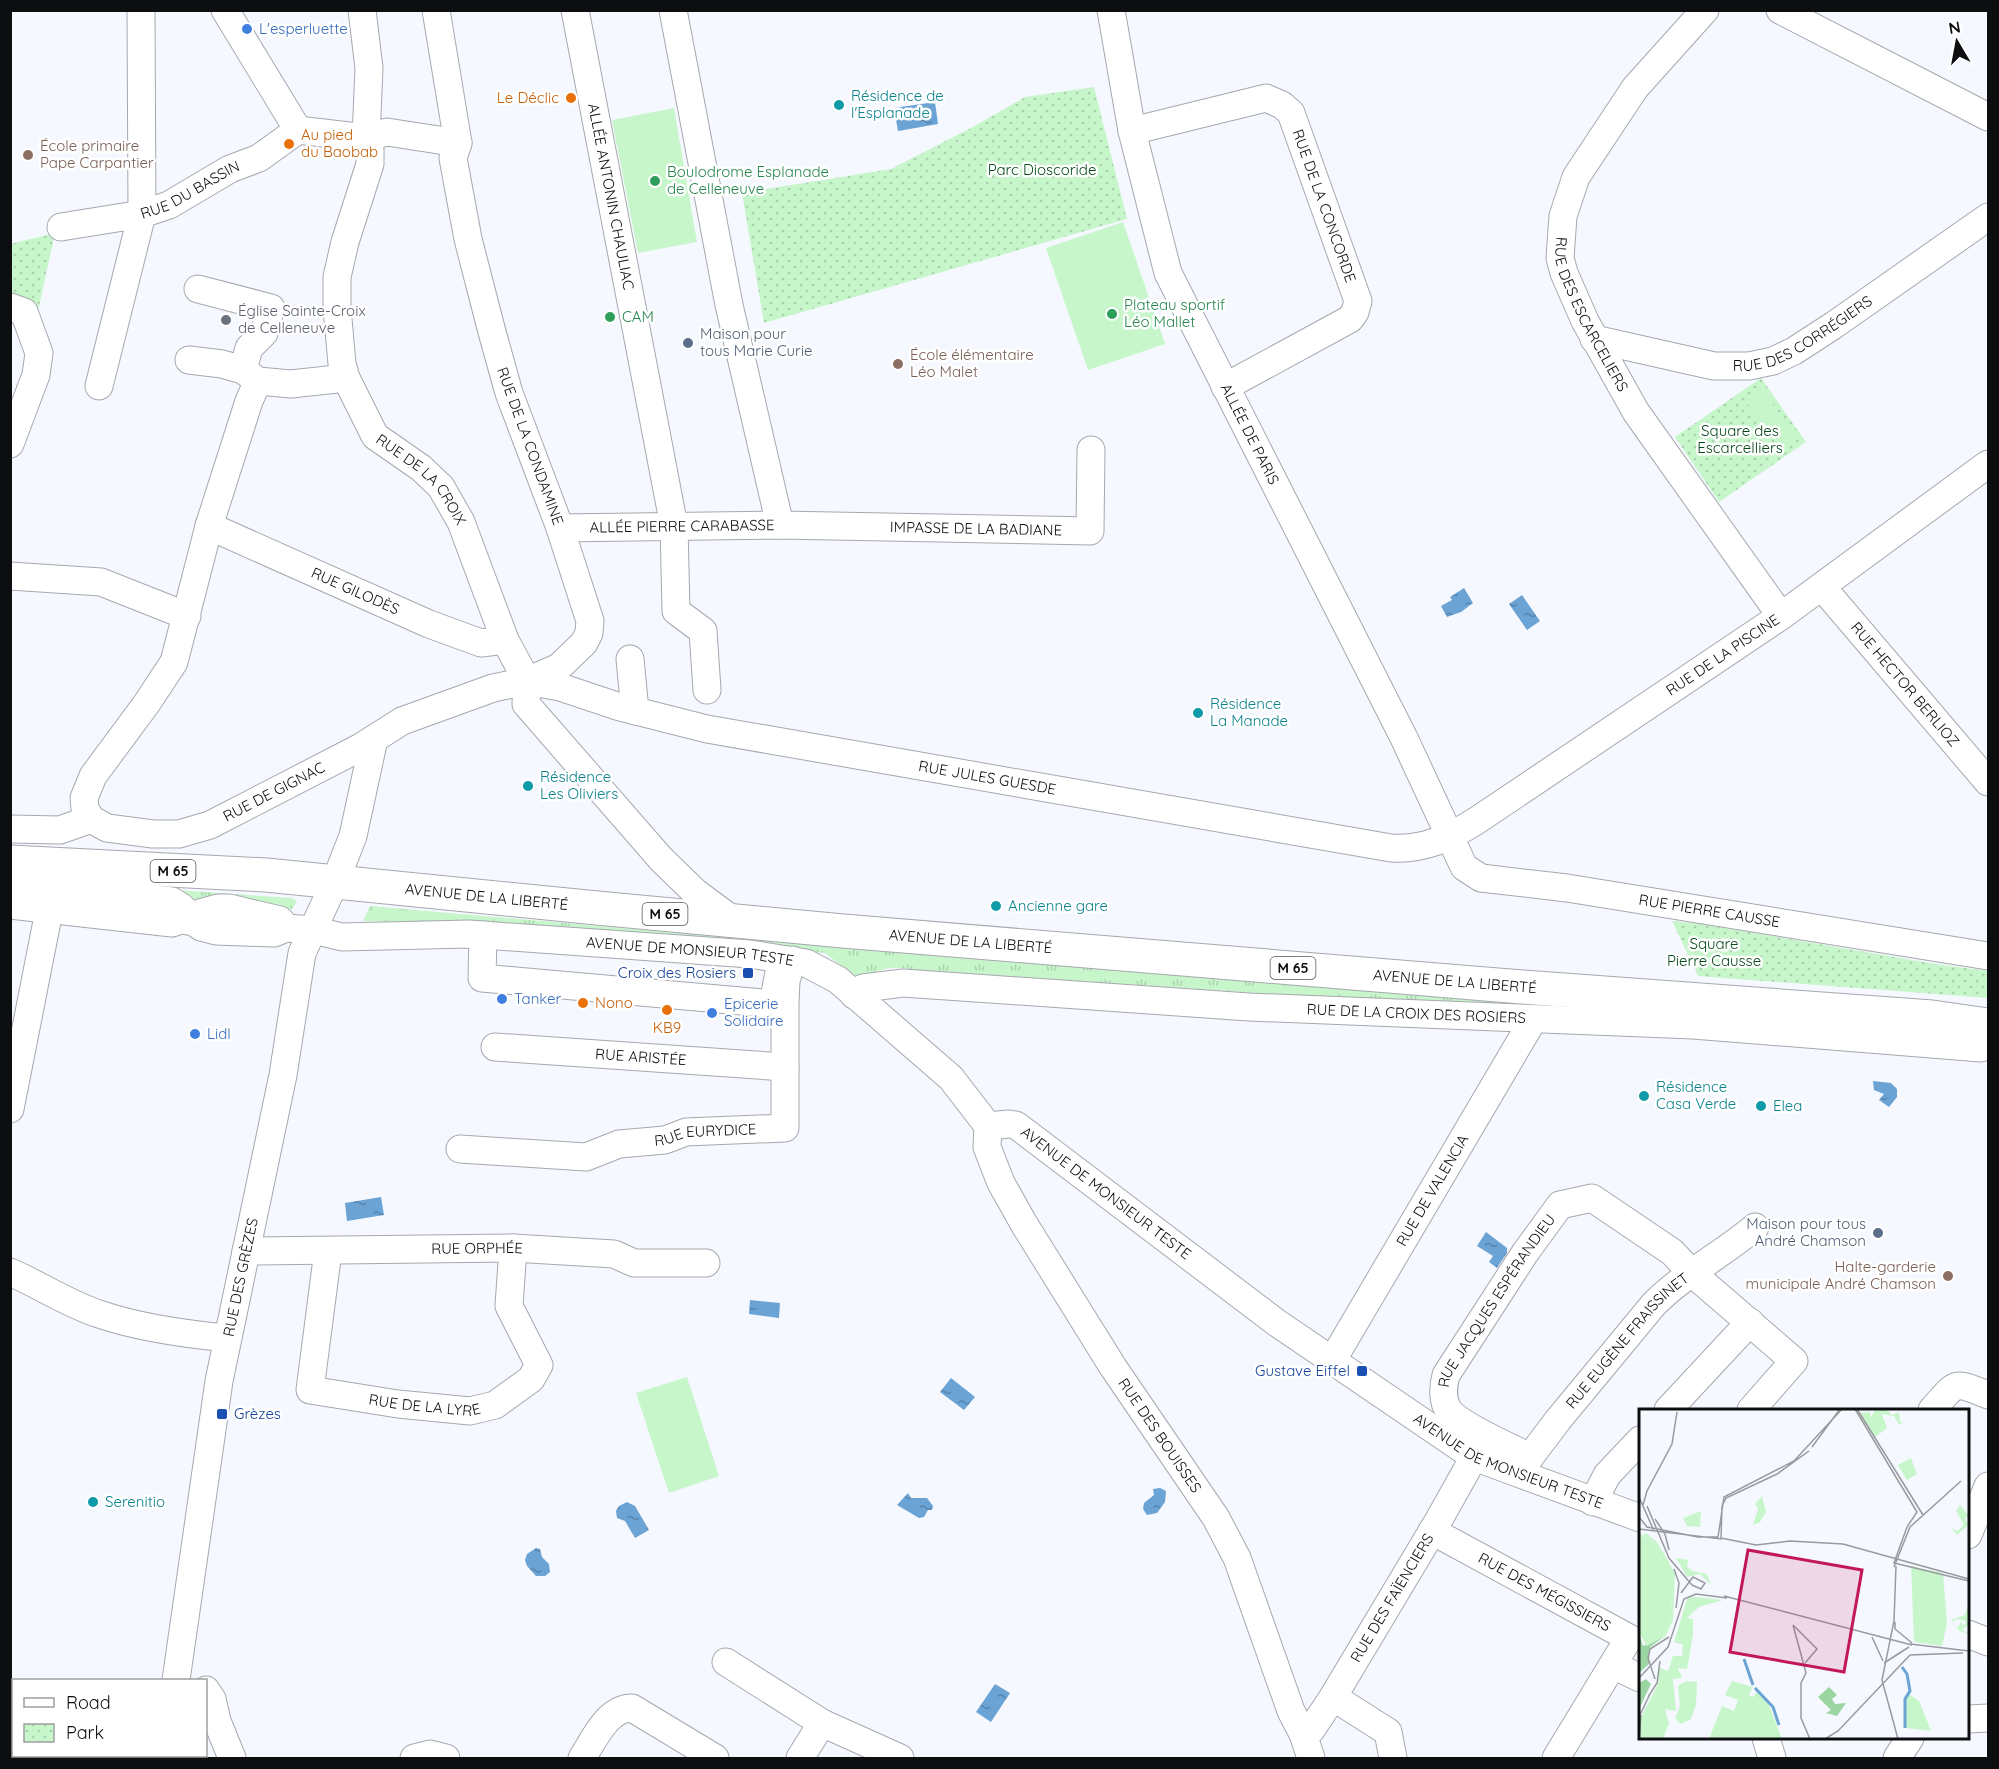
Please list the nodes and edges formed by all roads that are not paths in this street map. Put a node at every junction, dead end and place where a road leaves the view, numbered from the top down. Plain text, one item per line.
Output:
1 (141, 10) edge
2 (225, 10) edge
3 (362, 10) edge
4 (436, 10) edge
5 (575, 10) edge
6 (673, 10) edge
7 (1111, 10) edge
8 (1705, 10) edge
9 (1780, 10) edge
10 (1989, 117) edge
11 (298, 130) junction
12 (1132, 131) junction
13 (366, 138) junction
14 (458, 143) junction
15 (142, 214) junction
16 (1989, 217) edge
17 (61, 227) dead end
18 (198, 289) dead end
19 (10, 307) edge
20 (1594, 339) junction
21 (189, 360) dead end
22 (251, 375) junction
23 (346, 378) junction
24 (99, 386) dead end
25 (1225, 387) junction
26 (10, 444) edge
27 (1090, 450) dead end
28 (1989, 464) edge
29 (780, 525) junction
30 (209, 526) junction
31 (674, 526) junction
32 (560, 528) junction
33 (10, 576) edge
34 (1822, 586) junction
35 (187, 615) junction
36 (1781, 616) junction
37 (505, 640) junction
38 (630, 659) dead end
39 (526, 681) junction
40 (707, 690) dead end
41 (635, 711) junction
42 (374, 739) junction
43 (1989, 782) edge
44 (91, 819) junction
45 (10, 829) edge
46 (1450, 837) junction
47 (10, 862) edge
48 (335, 882) junction
49 (10, 885) edge
50 (10, 905) edge
51 (49, 911) junction
52 (188, 918) junction
53 (733, 920) junction
54 (313, 930) junction
55 (483, 935) junction
56 (1989, 956) edge
57 (785, 959) junction
58 (854, 995) junction
59 (1989, 1016) edge
60 (1932, 1017) junction
61 (1533, 1020) junction
62 (1985, 1037) edge
63 (495, 1047) dead end
64 (785, 1068) junction
65 (10, 1109) edge
66 (988, 1126) junction
67 (460, 1149) dead end
68 (1755, 1227) dead end
69 (513, 1248) junction
70 (246, 1251) junction
71 (328, 1251) junction
72 (706, 1263) dead end
73 (10, 1272) edge
74 (1692, 1273) junction
75 (1750, 1322) junction
76 (227, 1338) junction
77 (1332, 1361) junction
78 (1989, 1395) edge
79 (1669, 1409) edge
80 (1752, 1409) edge
81 (1933, 1409) edge
82 (1639, 1442) edge
83 (1474, 1457) junction
84 (1525, 1466) junction
85 (1989, 1486) edge
86 (1593, 1502) junction
87 (1639, 1517) edge
88 (1432, 1531) junction
89 (1969, 1533) edge
90 (1969, 1634) edge
91 (1635, 1642) edge
92 (1989, 1642) edge
93 (726, 1662) dead end
94 (1612, 1665) junction
95 (184, 1677) edge
96 (1639, 1677) edge
97 (207, 1692) edge
98 (1333, 1696) junction
99 (211, 1716) edge
100 (1989, 1718) edge
101 (1969, 1719) edge
102 (822, 1723) junction
103 (1767, 1739) edge
104 (1909, 1739) edge
105 (1307, 1746) edge
106 (232, 1758) edge
107 (414, 1758) edge
108 (446, 1758) edge
109 (582, 1758) edge
110 (715, 1758) edge
111 (800, 1758) edge
112 (900, 1758) edge
113 (1393, 1758) edge
114 (1556, 1758) edge
115 (1772, 1758) edge
116 (1897, 1758) edge

1 - 15 street
2 - 11 street
3 - 13 street, RUE DE LA CROIX
4 - 14 street, RUE DE LA CONDAMINE
5 - 31 street, ALLÉE ANTONIN CHAULIAC
6 - 29 street, ALLÉE PIERRE CARABASSE
7 - 12 street, ALLÉE DE PARIS
8 - 20 street, RUE DES ESCARCELIERS
9 - 10 street
11 - 13 street
11 - 15 street, RUE DU BASSIN
12 - 25 street, ALLÉE DE PARIS
12 - 25 street, RUE DE LA CONCORDE
13 - 14 street
13 - 23 street, RUE DE LA CROIX
14 - 32 street, RUE DE LA CONDAMINE
15 - 17 street
15 - 24 street, RUE DU BASSIN
16 - 20 street, RUE DES CORRÉGIERS
18 - 22 street
19 - 26 street
20 - 36 street, RUE DES ESCARCELIERS
21 - 22 street
22 - 23 street
22 - 30 street
23 - 37 street, RUE DE LA CROIX
25 - 46 street, ALLÉE DE PARIS
27 - 29 street, IMPASSE DE LA BADIANE
28 - 34 street, RUE DE LA PISCINE
29 - 31 street, ALLÉE PIERRE CARABASSE
30 - 35 street
30 - 37 street, RUE GILODÈS
31 - 32 street, ALLÉE PIERRE CARABASSE
31 - 40 street, ALLÉE ANTONIN CHAULIAC
32 - 39 street, RUE DE LA CONDAMINE
33 - 35 street
34 - 36 street, RUE DE LA PISCINE
34 - 43 street, RUE HECTOR BERLIOZ
35 - 44 street
36 - 46 street, RUE DE LA PISCINE
37 - 39 street, RUE DE LA CROIX
38 - 41 street
39 - 41 street, RUE JULES GUESDE
39 - 42 street, RUE DE GIGNAC
39 - 53 street, RUE DE LA CROIX
41 - 46 street, RUE JULES GUESDE
42 - 44 street, RUE DE GIGNAC
42 - 48 street, RUE DES GRÈZES
44 - 45 street
46 - 56 street, RUE PIERRE CAUSSE
47 - 48 main road, AVENUE DE LA LIBERTÉ / M 65
48 - 53 main road, AVENUE DE LA LIBERTÉ / M 65
48 - 54 street, RUE DES GRÈZES
49 - 52 main road, M 65
50 - 51 street
51 - 52 street
51 - 65 street
52 - 54 street, AVENUE DE MONSIEUR TESTE
53 - 60 main road, AVENUE DE LA LIBERTÉ / M 65
54 - 55 street, AVENUE DE MONSIEUR TESTE
54 - 70 street, RUE DES GRÈZES
55 - 57 street, AVENUE DE MONSIEUR TESTE
55 - 57 street
57 - 58 street, AVENUE DE MONSIEUR TESTE
57 - 64 street, RUE EURYDICE
58 - 61 street, RUE DE LA CROIX DES ROSIERS
58 - 66 street, AVENUE DE MONSIEUR TESTE
59 - 60 main road, AVENUE DE LA LIBERTÉ
60 - 62 main road, AVENUE DE LA LIBERTÉ / M 65
61 - 62 street, RUE DE LA CROIX DES ROSIERS
61 - 77 street, RUE DE VALENCIA
63 - 64 street, RUE ARISTÉE
64 - 67 street, RUE EURYDICE
66 - 77 street, AVENUE DE MONSIEUR TESTE
66 - 105 street, RUE DES BOUISSES
68 - 74 street, RUE EUGÈNE FRAISSINET
69 - 71 street, RUE ORPHÉE
69 - 71 street, RUE DE LA LYRE
69 - 72 street, RUE ORPHÉE
70 - 71 street, RUE ORPHÉE
70 - 76 street, RUE DES GRÈZES
73 - 76 street
74 - 75 street, RUE JACQUES ESPÉRANDIEU
74 - 84 street, RUE EUGÈNE FRAISSINET
74 - 84 street, RUE JACQUES ESPÉRANDIEU
75 - 79 street
75 - 80 street, RUE JACQUES ESPÉRANDIEU
76 - 95 street, RUE DES GRÈZES
77 - 83 street, AVENUE DE MONSIEUR TESTE
78 - 81 street
82 - 86 street
83 - 84 street, AVENUE DE MONSIEUR TESTE
83 - 88 street, RUE DES FAÏENCIERS
84 - 86 street, AVENUE DE MONSIEUR TESTE
85 - 89 street
86 - 87 street, AVENUE DE MONSIEUR TESTE
88 - 91 street, RUE DES MÉGISSIERS
88 - 98 street, RUE DES FAÏENCIERS
90 - 92 street
91 - 94 street, RUE DES MÉGISSIERS
93 - 102 street
94 - 96 street
94 - 114 street, RUE DES MÉGISSIERS
97 - 99 street
98 - 105 street, RUE DES FAÏENCIERS
98 - 113 street
99 - 106 street
100 - 101 street
102 - 111 street
102 - 112 street
103 - 115 street
104 - 116 street
107 - 108 street
109 - 110 street

